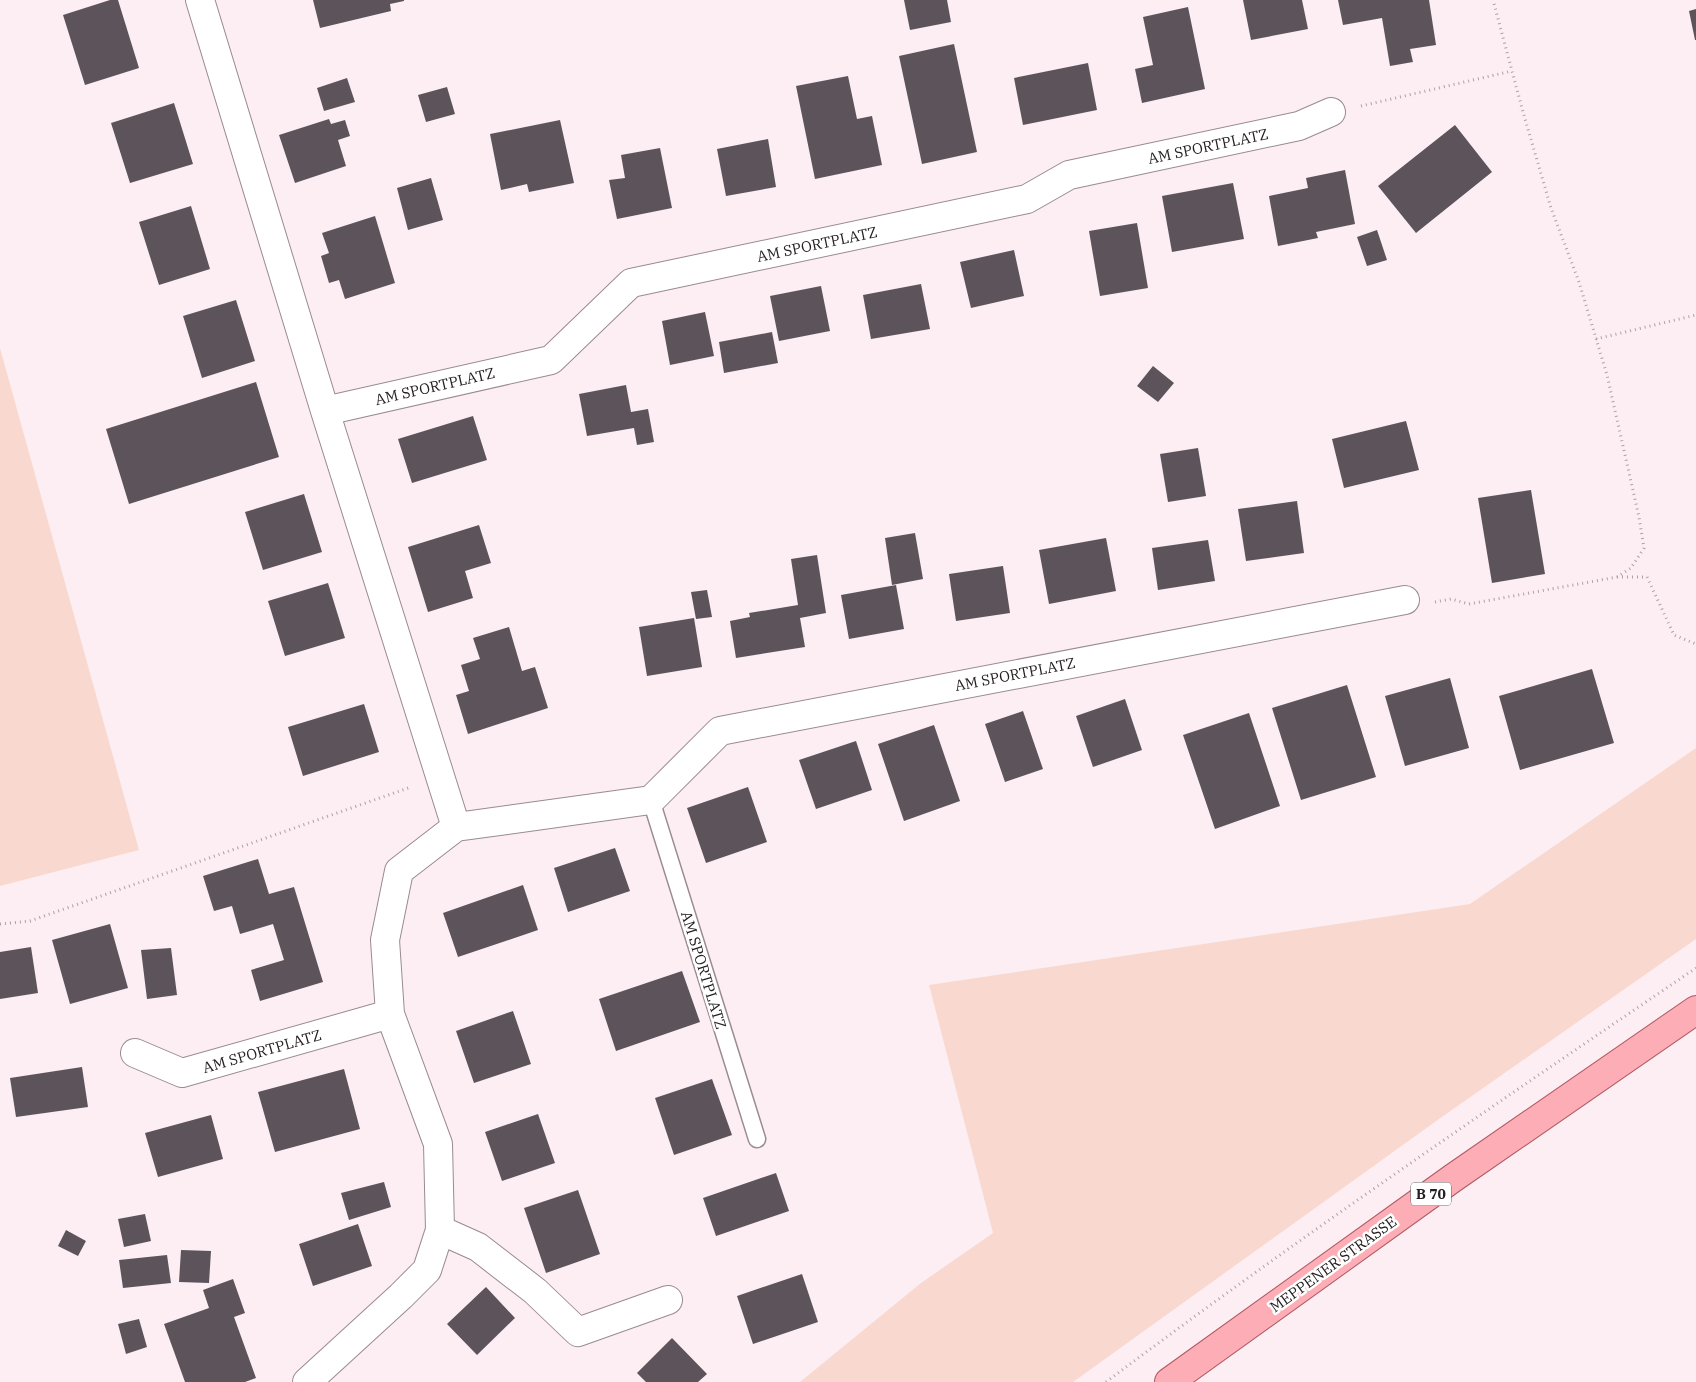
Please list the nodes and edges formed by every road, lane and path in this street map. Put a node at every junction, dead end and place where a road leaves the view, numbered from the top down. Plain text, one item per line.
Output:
1 (200, 0) edge
2 (1492, 0) edge
3 (1512, 71) junction
4 (1330, 112) joint
5 (1696, 315) edge
6 (1596, 339) junction
7 (325, 411) junction
8 (1617, 577) junction
9 (1405, 600) joint
10 (1696, 644) edge
11 (440, 777) junction
12 (651, 800) junction
13 (456, 827) junction
14 (0, 924) edge
15 (1696, 968) edge
16 (1696, 1010) edge
17 (390, 1014) junction
18 (135, 1053) dead end
19 (757, 1139) dead end
20 (440, 1230) junction
21 (668, 1300) dead end
22 (307, 1382) edge
23 (1106, 1382) edge
24 (1168, 1382) edge

1 - 7 street
2 - 3 path
3 - 4 path
3 - 6 path
4 - 7 street, AM SPORTPLATZ
5 - 6 path
6 - 8 path
7 - 11 street
8 - 9 path
8 - 10 path
9 - 12 street, AM SPORTPLATZ
11 - 13 street
11 - 14 path
12 - 13 street
12 - 19 lane, AM SPORTPLATZ
13 - 17 street
15 - 23 path
16 - 24 main road, MEPPENER STRASSE / B 70
17 - 18 street, AM SPORTPLATZ
17 - 20 street
20 - 21 street
20 - 22 street

